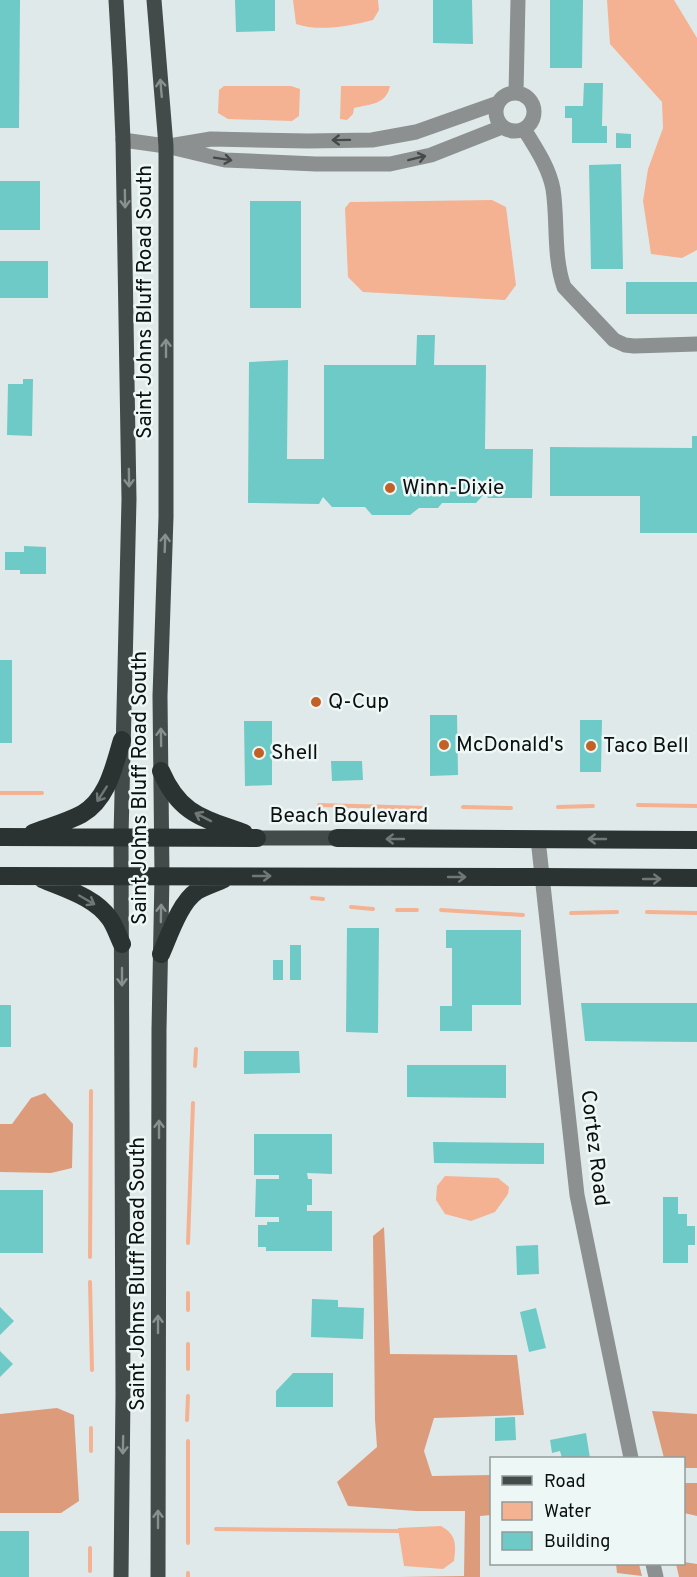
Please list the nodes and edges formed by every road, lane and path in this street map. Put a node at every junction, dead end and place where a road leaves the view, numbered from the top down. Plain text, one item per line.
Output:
1 (116, 0) edge
2 (154, 0) edge
3 (518, 0) edge
4 (516, 93) junction
5 (498, 103) junction
6 (502, 127) junction
7 (524, 129) junction
8 (123, 140) junction
9 (166, 146) junction
10 (697, 344) edge
11 (122, 740) junction
12 (161, 771) junction
13 (0, 837) edge
14 (23, 837) junction
15 (121, 837) junction
16 (162, 838) junction
17 (257, 838) junction
18 (337, 838) joint
19 (538, 839) junction
20 (697, 840) edge
21 (0, 876) edge
22 (35, 876) junction
23 (122, 876) junction
24 (162, 876) junction
25 (232, 876) junction
26 (542, 877) junction
27 (697, 878) edge
28 (122, 944) junction
29 (160, 954) junction
30 (631, 1457) edge
31 (122, 1577) edge
32 (158, 1577) edge

1 - 8 main road, Saint Johns Bluff Road South
9 -> 2 main road, Saint Johns Bluff Road South
3 - 4 street
4 - 5 street
4 - 7 street
5 - 6 street
5 -> 9 street
6 - 7 street
9 -> 6 street
7 - 10 street
8 - 9 street
8 -> 11 main road, Saint Johns Bluff Road South
12 -> 9 main road, Saint Johns Bluff Road South
11 -> 14 highway
11 - 15 main road, Saint Johns Bluff Road South
12 - 16 main road, Saint Johns Bluff Road South
17 -> 12 highway
13 - 14 highway, Beach Boulevard
14 - 15 highway, Beach Boulevard
15 - 16 highway, Beach Boulevard
15 - 23 main road, Saint Johns Bluff Road South
16 - 17 highway, Beach Boulevard
16 - 24 main road, Saint Johns Bluff Road South
17 - 18 main road, Beach Boulevard
19 -> 18 highway, Beach Boulevard
20 -> 19 highway, Beach Boulevard
19 - 26 street, Cortez Road
21 - 22 highway
22 - 23 highway
22 -> 28 highway
23 - 24 highway
23 - 28 main road, Saint Johns Bluff Road South
24 - 25 highway
29 -> 24 main road, Saint Johns Bluff Road South
25 -> 26 highway
25 - 29 highway
26 -> 27 highway
26 - 30 street, Cortez Road
28 -> 31 main road, Saint Johns Bluff Road South
32 -> 29 main road, Saint Johns Bluff Road South

